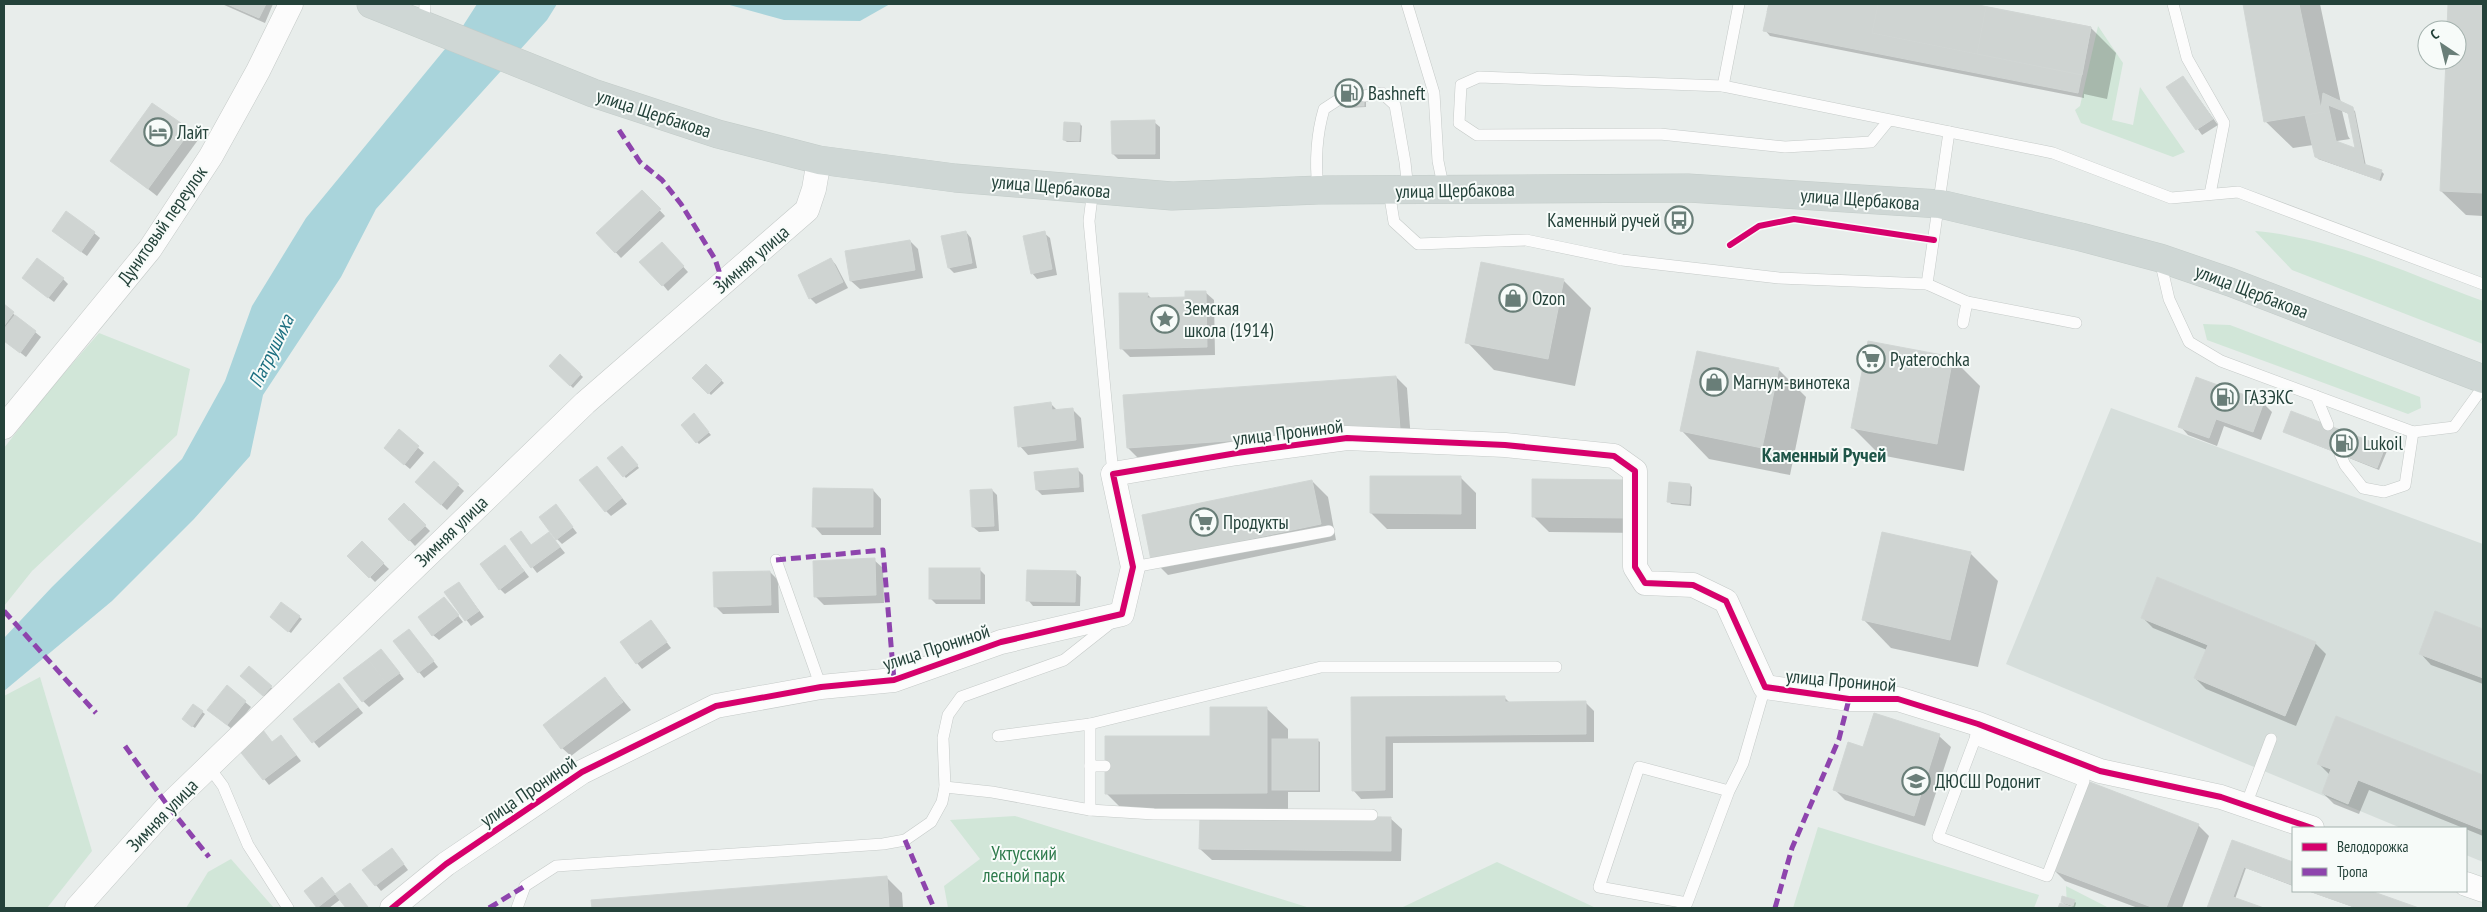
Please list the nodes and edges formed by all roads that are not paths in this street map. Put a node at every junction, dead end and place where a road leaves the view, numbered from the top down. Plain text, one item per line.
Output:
1 (291, 4) edge
2 (370, 4) edge
3 (403, 4) edge
4 (1407, 4) edge
5 (1739, 4) edge
6 (2173, 4) edge
7 (431, 21) edge
8 (1723, 86) junction
9 (1364, 96) dead end
10 (1341, 98) dead end
11 (1889, 120) junction
12 (1949, 132) junction
13 (819, 160) junction
14 (1094, 189) junction
15 (1318, 190) junction
16 (1444, 190) junction
17 (1398, 191) junction
18 (2210, 194) junction
19 (1940, 204) junction
20 (2160, 258) junction
21 (1927, 284) junction
22 (2483, 284) edge
23 (1967, 302) junction
24 (1963, 323) dead end
25 (2076, 323) dead end
26 (2483, 379) edge
27 (2483, 387) edge
28 (2316, 396) junction
29 (2328, 425) dead end
30 (4, 427) edge
31 (2413, 432) junction
32 (2340, 454) dead end
33 (1113, 474) junction
34 (1329, 531) dead end
35 (776, 560) dead end
36 (1133, 568) junction
37 (1122, 614) junction
38 (1556, 667) dead end
39 (821, 687) junction
40 (1765, 687) junction
41 (1090, 724) junction
42 (1977, 731) junction
43 (998, 736) dead end
44 (2272, 739) dead end
45 (1090, 766) junction
46 (1105, 766) dead end
47 (209, 767) junction
48 (945, 787) junction
49 (1729, 791) junction
50 (2246, 805) junction
51 (1090, 810) junction
52 (1372, 815) dead end
53 (2309, 827) edge
54 (2467, 884) edge
55 (2483, 890) edge
56 (77, 908) edge
57 (288, 908) edge
58 (392, 908) edge
59 (518, 908) edge

1 - 30 street, Дунитовый переулок
2 - 7 main road, улица Щербакова
3 - 7 main road, улица Щербакова
4 - 16 lane
5 - 8 lane
6 - 18 lane
7 - 13 main road, улица Щербакова
8 - 11 lane
8 - 11 lane
9 - 17 lane
10 - 15 lane
11 - 12 lane
12 - 18 lane
12 - 19 lane
13 - 14 main road, улица Щербакова
13 - 47 street, Зимняя улица
14 - 15 main road, улица Щербакова
14 - 33 lane
15 - 17 main road, улица Щербакова
16 - 17 main road, улица Щербакова
16 - 19 main road, улица Щербакова
17 - 21 lane
18 - 22 lane
19 - 20 main road, улица Щербакова
19 - 21 lane
20 - 26 main road, улица Щербакова
20 - 28 lane
21 - 23 lane
23 - 24 lane
23 - 25 lane
27 - 31 lane
28 - 29 lane
28 - 31 lane
31 - 32 lane
33 - 36 street
33 - 40 street, улица Прониной
34 - 36 lane
35 - 39 lane
36 - 37 street
37 - 39 street, улица Прониной
37 - 48 lane
38 - 41 lane
39 - 58 street, улица Прониной
40 - 42 street, улица Прониной
40 - 49 lane
41 - 43 lane
41 - 45 lane
42 - 42 lane
42 - 50 street, улица Прониной
44 - 50 lane
45 - 46 lane
45 - 51 lane
47 - 56 street, Зимняя улица
47 - 57 lane
48 - 51 lane
48 - 59 lane
49 - 49 lane
50 - 53 street, улица Прониной
51 - 52 lane
54 - 55 street

